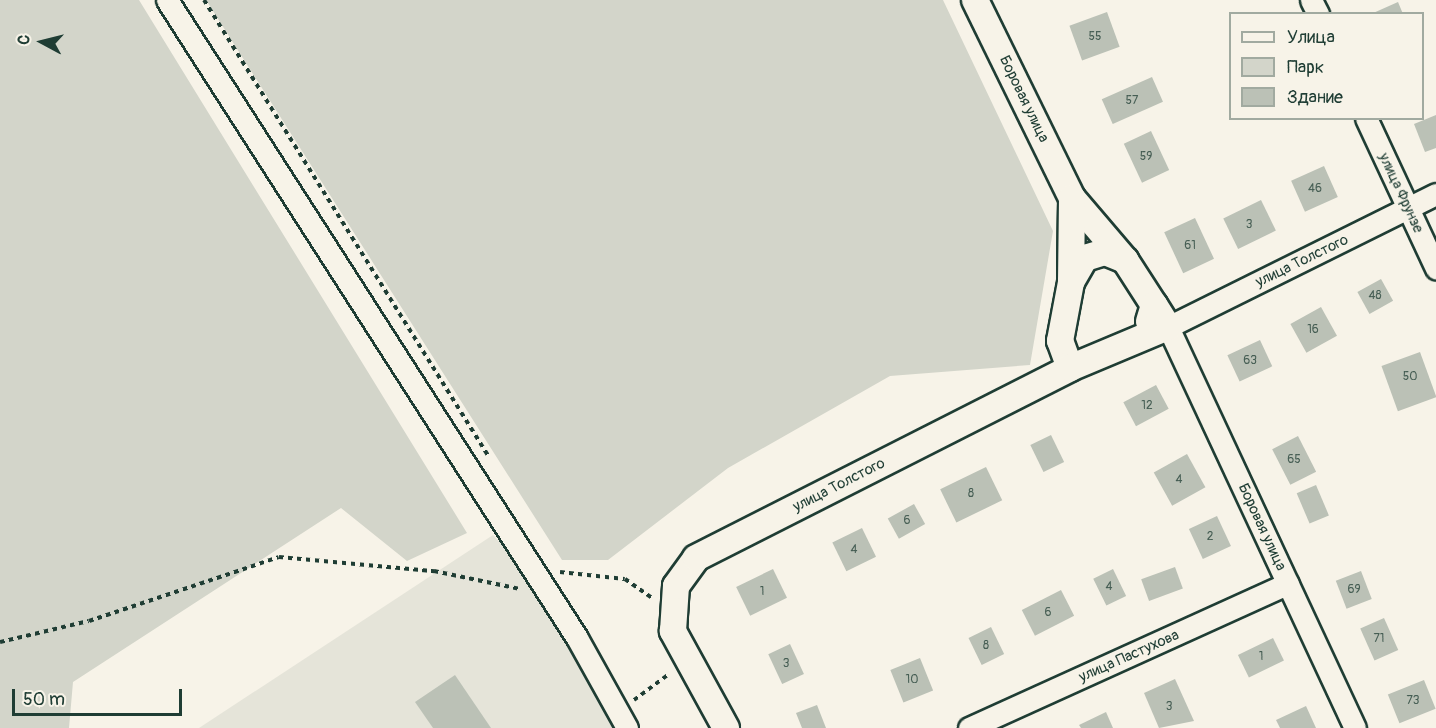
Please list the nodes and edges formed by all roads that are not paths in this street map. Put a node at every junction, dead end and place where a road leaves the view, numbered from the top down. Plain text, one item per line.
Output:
1 (167, 0) edge
2 (975, 0) edge
3 (1367, 120) edge
4 (1436, 194) edge
5 (1072, 198) junction
6 (1408, 208) junction
7 (1125, 260) junction
8 (1436, 268) edge
9 (1071, 282) junction
10 (1156, 332) junction
11 (1070, 368) junction
12 (1288, 583) junction
13 (622, 720) edge
14 (726, 728) edge
15 (969, 728) edge
16 (1355, 728) edge

1 - 13 street
2 - 5 street, Боровая улица
3 - 6 street, улица Фрунзе
4 - 6 street, улица Толстого
5 - 7 street
5 - 9 street
6 - 8 street, улица Фрунзе
6 - 10 street, улица Толстого
7 - 9 street
7 - 10 street
9 - 11 street
10 - 11 street, улица Толстого
10 - 12 street, Боровая улица
11 - 14 street, улица Толстого
12 - 15 street, улица Пастухова
12 - 16 street, Боровая улица

